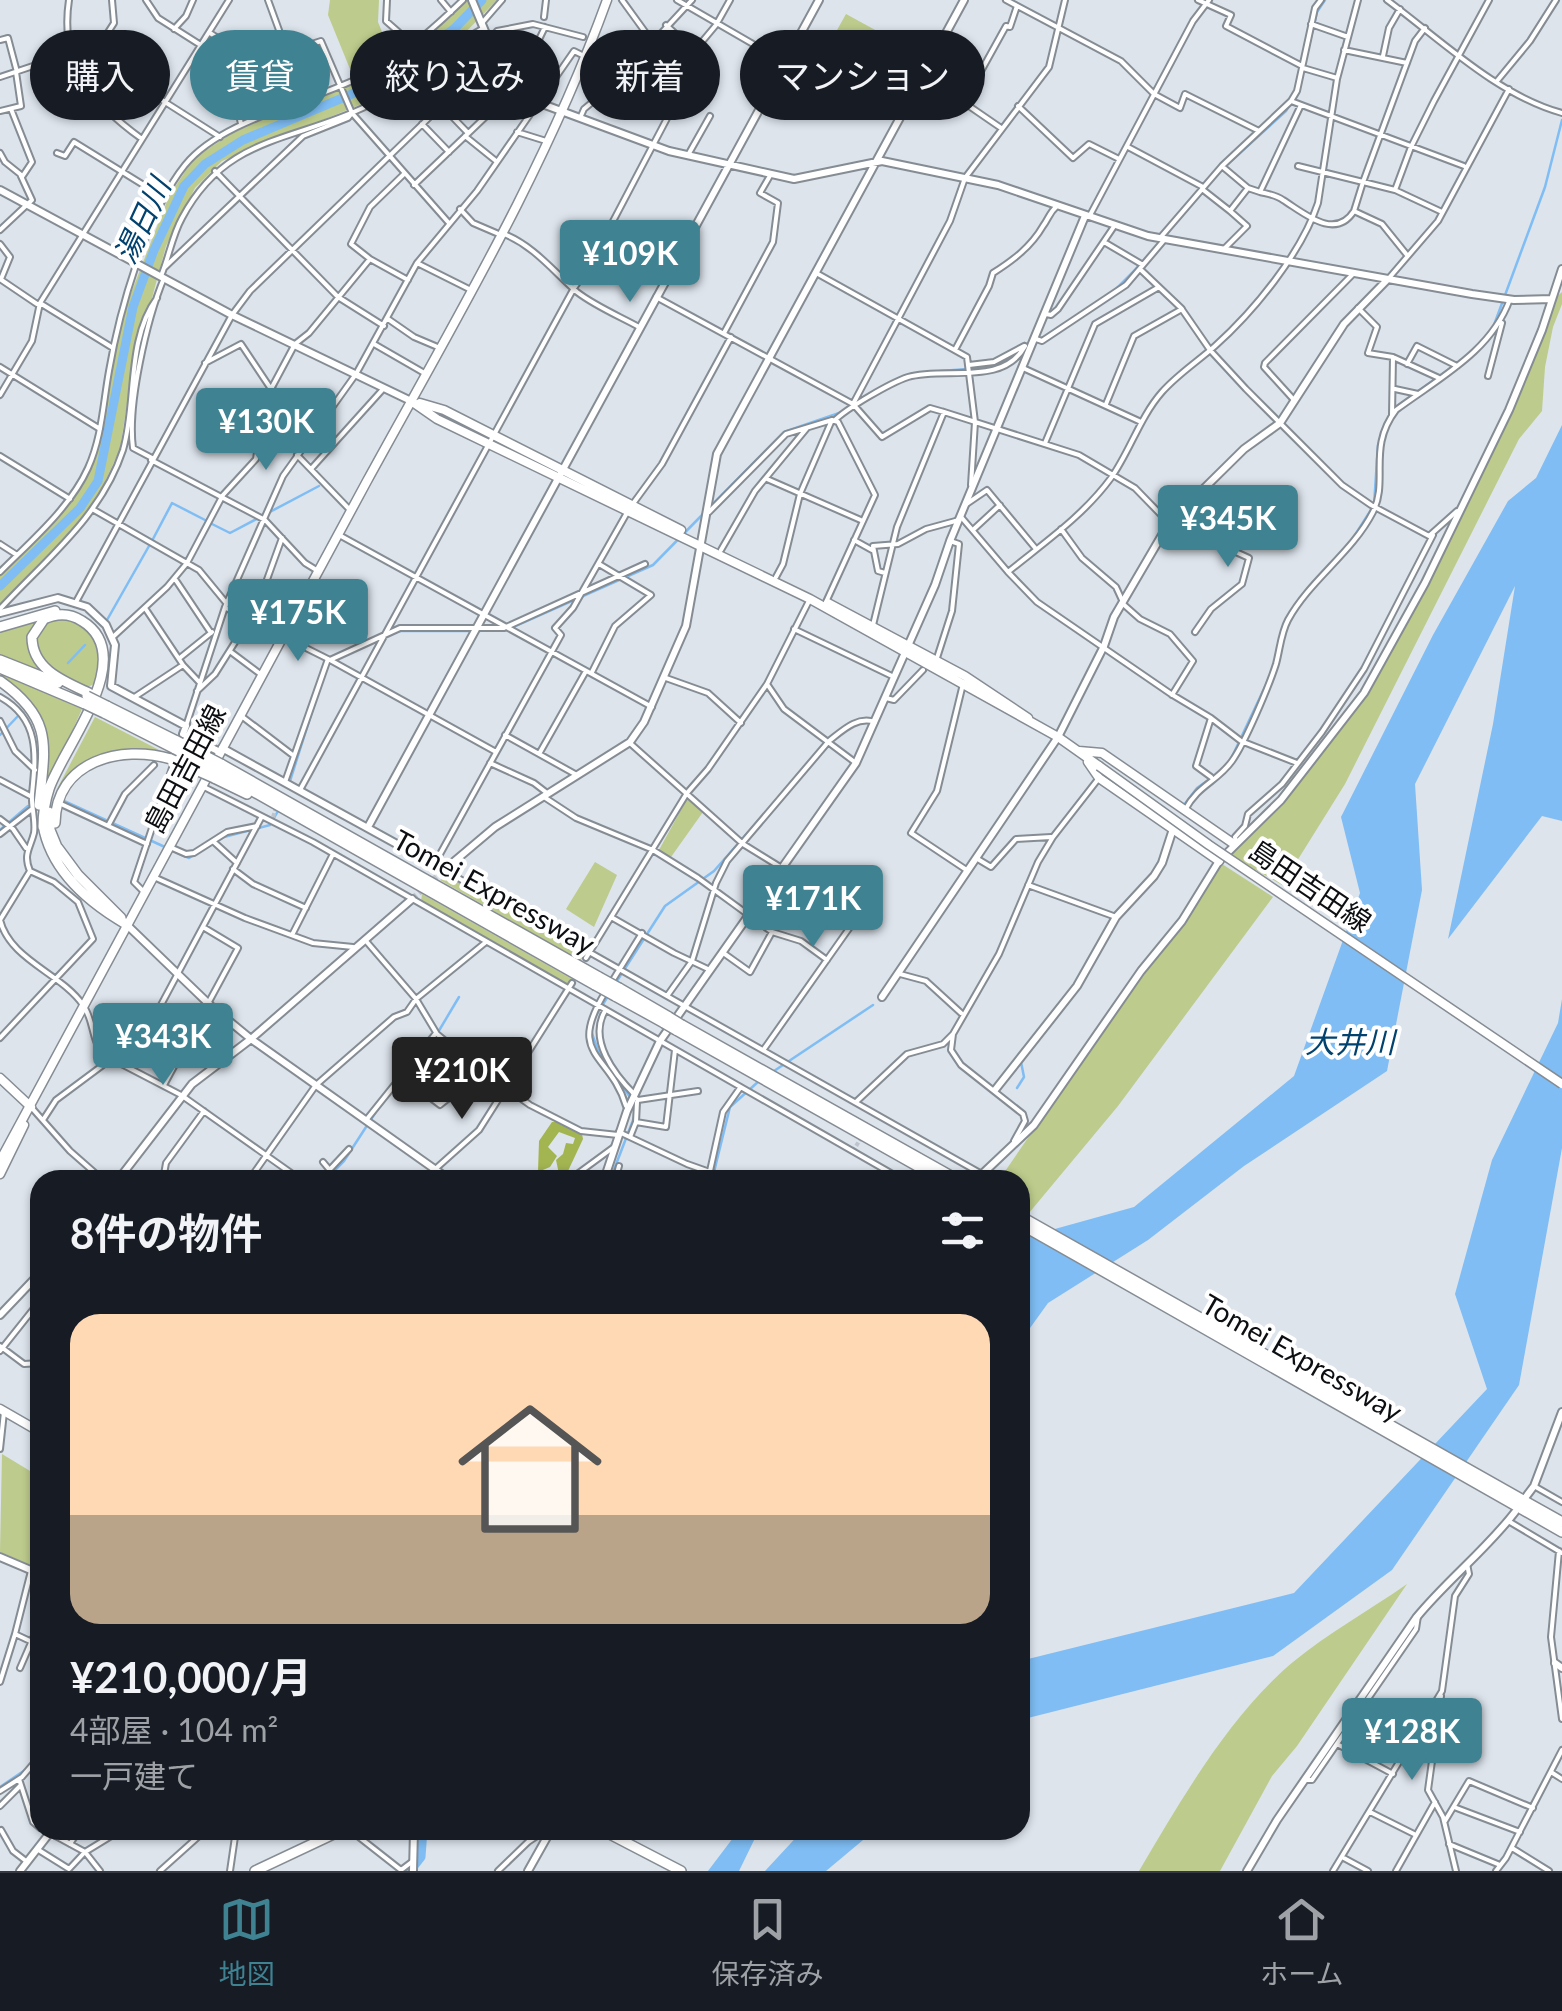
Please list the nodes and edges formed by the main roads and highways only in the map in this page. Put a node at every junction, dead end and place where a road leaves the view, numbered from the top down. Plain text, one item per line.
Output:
1 (607, 0) edge
2 (411, 401) junction
3 (629, 509) junction
4 (703, 544) junction
5 (0, 628) edge
6 (907, 648) junction
7 (0, 660) edge
8 (0, 668) edge
9 (0, 681) edge
10 (86, 698) junction
11 (106, 707) junction
12 (1035, 724) junction
13 (178, 742) junction
14 (1079, 751) junction
15 (219, 763) junction
16 (1181, 807) junction
17 (1170, 826) junction
18 (43, 827) junction
19 (1235, 843) road end
20 (60, 852) junction
21 (1219, 861) road end
22 (126, 924) junction
23 (597, 981) junction
24 (0, 1078) edge
25 (778, 1084) junction
26 (1562, 1084) edge
27 (31, 1107) junction
28 (0, 1161) edge
29 (925, 1170) edge
30 (939, 1170) edge
31 (0, 1174) edge
32 (1030, 1222) edge
33 (1030, 1230) edge
34 (2, 1410) edge
35 (30, 1426) edge
36 (1498, 1490) junction
37 (1562, 1522) edge
38 (1562, 1532) edge
39 (324, 1840) edge
40 (622, 1840) edge
41 (255, 1871) edge
42 (682, 1871) edge

1 - 2 main road, 島田吉田線
2 - 3 main road, 島田吉田線
2 - 3 main road, 島田吉田線
2 - 15 main road, 島田吉田線
3 - 4 main road, 島田吉田線
4 - 6 main road, 島田吉田線
4 - 6 main road, 島田吉田線
5 - 20 highway
6 - 12 main road, 島田吉田線
6 - 12 main road, 島田吉田線
7 - 10 highway, Tomei Expressway
8 - 10 highway, Tomei Expressway
9 - 18 highway
10 - 11 highway, Tomei Expressway, bridge
10 - 18 highway
11 - 13 highway, Tomei Expressway
11 - 13 highway, Tomei Expressway
12 - 14 main road, 島田吉田線
13 - 15 highway, Tomei Expressway, bridge
13 - 15 highway, bridge
13 - 20 highway
14 - 16 main road
14 - 17 main road
14 - 26 main road, 島田吉田線, bridge
15 - 22 main road, 島田吉田線
15 - 23 highway, Tomei Expressway
15 - 23 highway, Tomei Expressway
16 - 17 main road
16 - 19 main road
17 - 21 main road
18 - 22 highway
20 - 22 highway
22 - 27 main road, 島田吉田線
23 - 25 highway, Tomei Expressway, bridge
24 - 27 main road
25 - 29 highway, Tomei Expressway
25 - 30 highway, Tomei Expressway
27 - 28 main road, 島田吉田線
27 - 31 main road, 島田吉田線
32 - 36 highway, Tomei Expressway
33 - 36 highway, Tomei Expressway
34 - 35 main road
36 - 37 highway, Tomei Expressway
36 - 38 highway, Tomei Expressway
39 - 41 highway
40 - 42 highway

